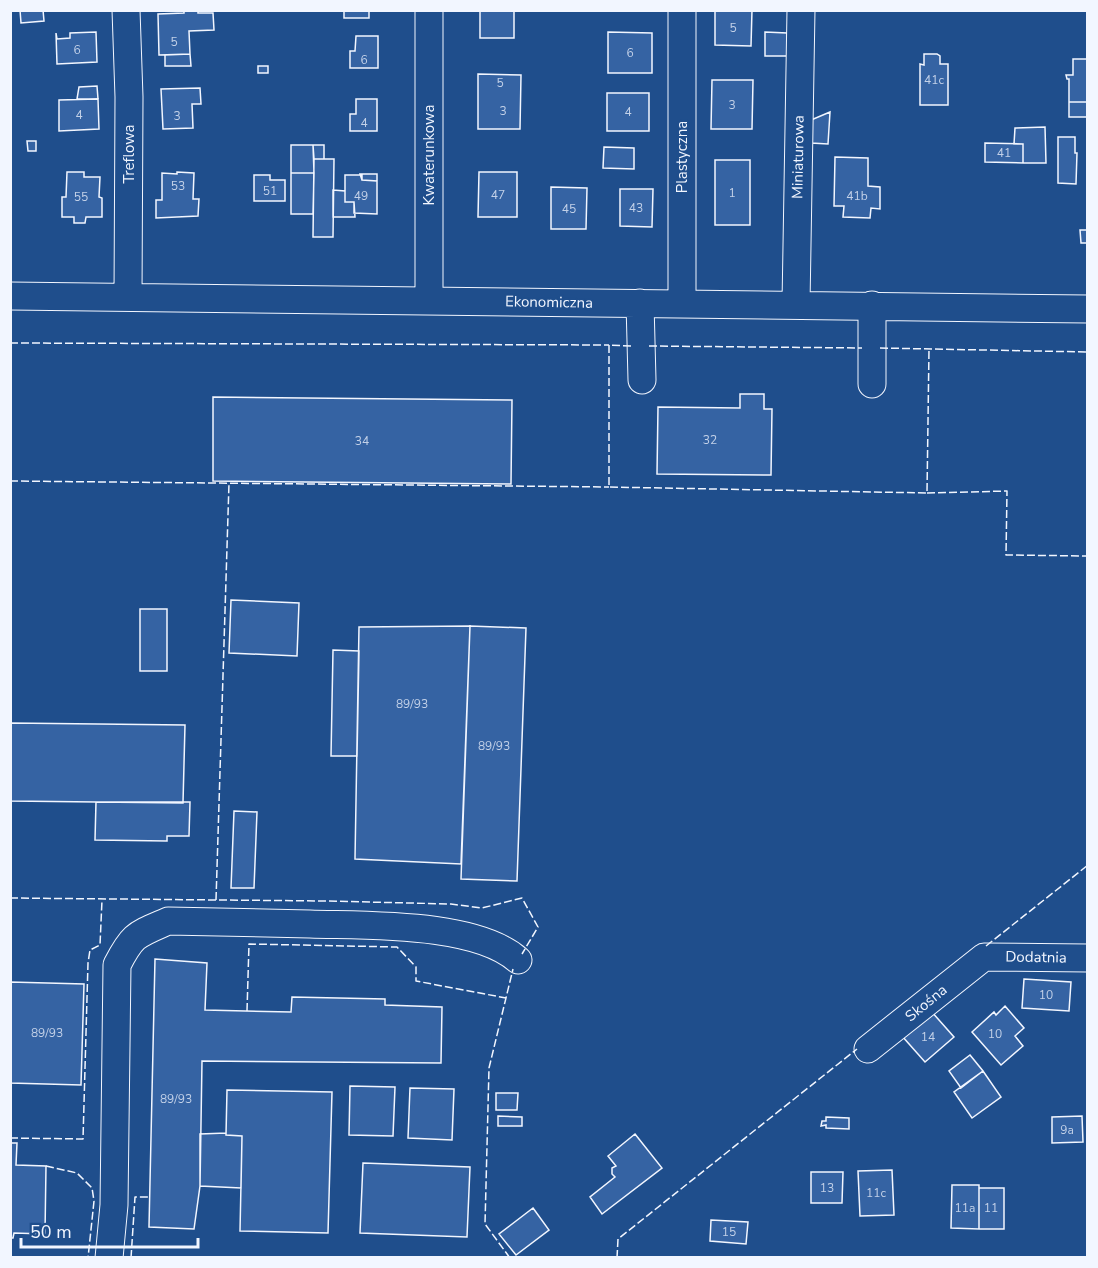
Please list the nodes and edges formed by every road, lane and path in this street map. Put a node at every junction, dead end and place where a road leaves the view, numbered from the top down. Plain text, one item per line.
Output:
1 (126, 10) edge
2 (429, 10) edge
3 (682, 10) edge
4 (801, 10) edge
5 (10, 296) edge
6 (128, 297) junction
7 (429, 300) junction
8 (640, 303) junction
9 (682, 303) junction
10 (796, 304) junction
11 (872, 305) junction
12 (1088, 309) edge
13 (642, 380) dead end
14 (872, 384) dead end
15 (984, 957) joint
16 (1088, 958) edge
17 (518, 960) dead end
18 (868, 1049) dead end
19 (109, 1257) edge

1 - 6 street, Treflowa
2 - 7 street, Kwaterunkowa
3 - 9 street, Plastyczna
4 - 10 street, Miniaturowa
5 - 6 street, Ekonomiczna
6 - 7 street, Ekonomiczna
7 - 8 street, Ekonomiczna
8 - 9 street, Ekonomiczna
8 - 13 street
9 - 10 street, Ekonomiczna
10 - 11 street, Ekonomiczna
11 - 12 street, Ekonomiczna
11 - 14 street
15 - 16 street, Dodatnia
15 - 18 street, Skośna
17 - 19 street

